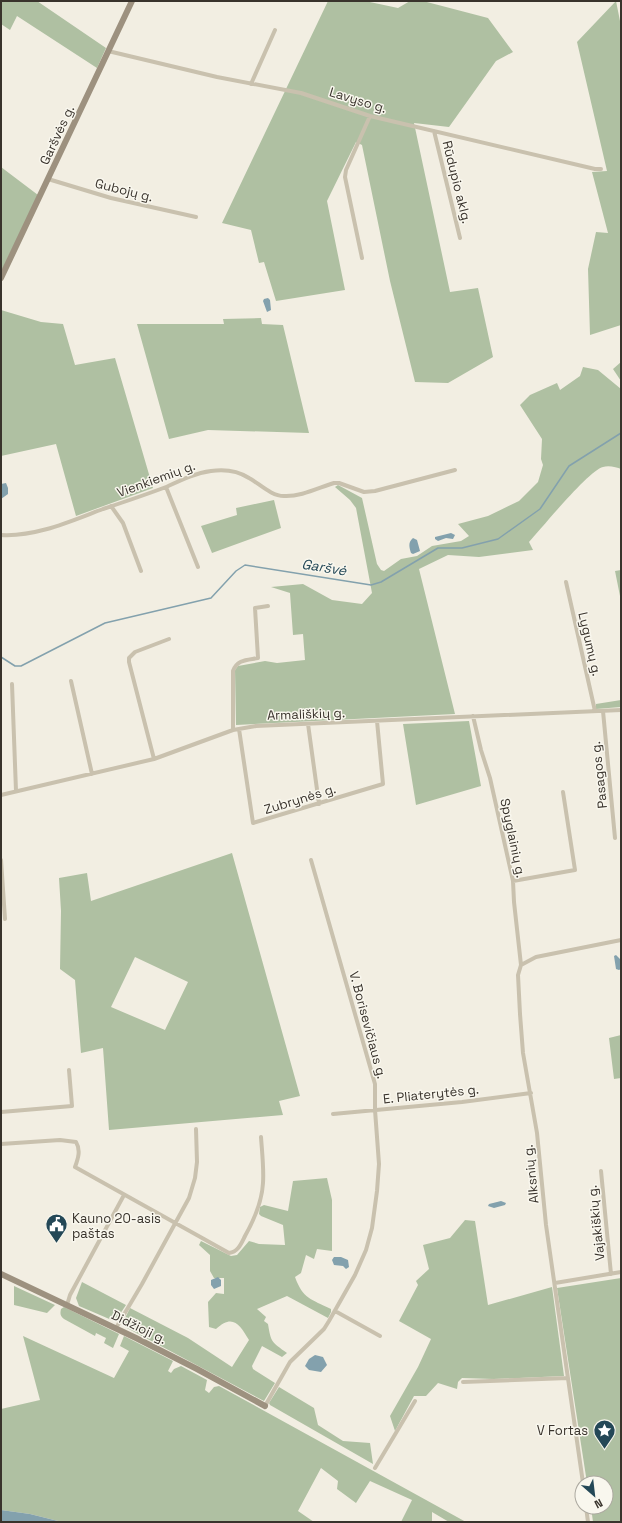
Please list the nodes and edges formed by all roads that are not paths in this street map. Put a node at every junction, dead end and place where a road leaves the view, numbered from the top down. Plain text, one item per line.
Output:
1 (132, 1) edge
2 (275, 30) dead end
3 (108, 51) junction
4 (250, 84) junction
5 (370, 116) junction
6 (434, 131) junction
7 (601, 169) dead end
8 (48, 179) junction
9 (196, 217) dead end
10 (460, 238) dead end
11 (362, 258) dead end
12 (1, 278) edge
13 (455, 470) dead end
14 (166, 487) junction
15 (111, 506) junction
16 (1, 535) edge
17 (198, 566) dead end
18 (141, 571) dead end
19 (566, 582) dead end
20 (268, 606) dead end
21 (169, 639) dead end
22 (71, 681) dead end
23 (12, 684) dead end
24 (621, 710) edge
25 (595, 711) junction
26 (603, 711) junction
27 (473, 716) junction
28 (377, 721) junction
29 (308, 724) junction
30 (239, 729) junction
31 (233, 730) junction
32 (154, 759) junction
33 (92, 774) junction
34 (16, 791) junction
35 (563, 792) dead end
36 (1, 794) edge
37 (319, 804) junction
38 (615, 838) dead end
39 (1, 860) edge
40 (311, 860) dead end
41 (513, 881) junction
42 (6, 919) dead end
43 (621, 940) edge
44 (521, 965) junction
45 (69, 1070) dead end
46 (531, 1093) junction
47 (375, 1110) junction
48 (1, 1112) edge
49 (333, 1114) dead end
50 (196, 1129) dead end
51 (261, 1137) dead end
52 (1, 1144) edge
53 (601, 1171) dead end
54 (124, 1195) junction
55 (175, 1224) junction
56 (621, 1272) edge
57 (1, 1274) edge
58 (612, 1274) junction
59 (555, 1283) junction
60 (67, 1305) junction
61 (335, 1311) junction
62 (116, 1328) junction
63 (380, 1336) dead end
64 (568, 1378) junction
65 (463, 1382) dead end
66 (415, 1401) dead end
67 (265, 1406) joint
68 (375, 1468) dead end
69 (581, 1475) edge

1 - 3 main road, Garšvės g.
2 - 4 street
3 - 4 street, Lavyso g.
3 - 8 main road, Garšvės g.
4 - 5 street, Lavyso g.
5 - 6 street, Lavyso g.
5 - 11 street
6 - 7 street, Lavyso g.
6 - 10 street, Rūdupio aklg.
8 - 9 street, Gubojų g.
8 - 12 main road, Garšvės g.
13 - 14 street, Vienkiemių g.
14 - 15 street, Vienkiemių g.
14 - 17 street
15 - 16 street, Vienkiemių g.
15 - 18 street
19 - 25 street, Lygumų g.
20 - 31 street
21 - 32 street
22 - 33 street
23 - 34 street
24 - 26 street, Armališkių g.
25 - 26 street, Armališkių g.
25 - 27 street, Armališkių g.
26 - 38 street, Pasagos g.
27 - 28 street, Armališkių g.
27 - 41 street, Spyglainių g.
28 - 29 street, Armališkių g.
28 - 37 street, Zubrynės g.
29 - 30 street, Armališkių g.
29 - 37 street
30 - 31 street, Armališkių g.
30 - 37 street, Zubrynės g.
31 - 32 street, Armališkių g.
32 - 33 street, Armališkių g.
33 - 34 street, Armališkių g.
34 - 36 street, Armališkių g.
35 - 41 street
39 - 42 street
40 - 47 street, V. Borisevičiaus g.
41 - 44 street, Spyglainių g.
43 - 44 street
44 - 46 street, Alksnių g.
45 - 48 street
46 - 47 street, E. Pliaterytės g.
46 - 59 street, Alksnių g.
47 - 49 street, E. Pliaterytės g.
47 - 61 street, V. Borisevičiaus g.
50 - 55 street
51 - 55 street
52 - 54 street
53 - 58 street, Vajakiškių g.
54 - 55 street
54 - 60 street
55 - 62 street
56 - 58 street
57 - 60 main road, Didžioji g.
58 - 59 street
59 - 64 street, Alksnių g.
60 - 62 main road, Didžioji g.
61 - 63 street
61 - 67 street, V. Borisevičiaus g.
62 - 67 main road, Didžioji g.
64 - 65 street
64 - 69 street, Alksnių g.
66 - 68 street

